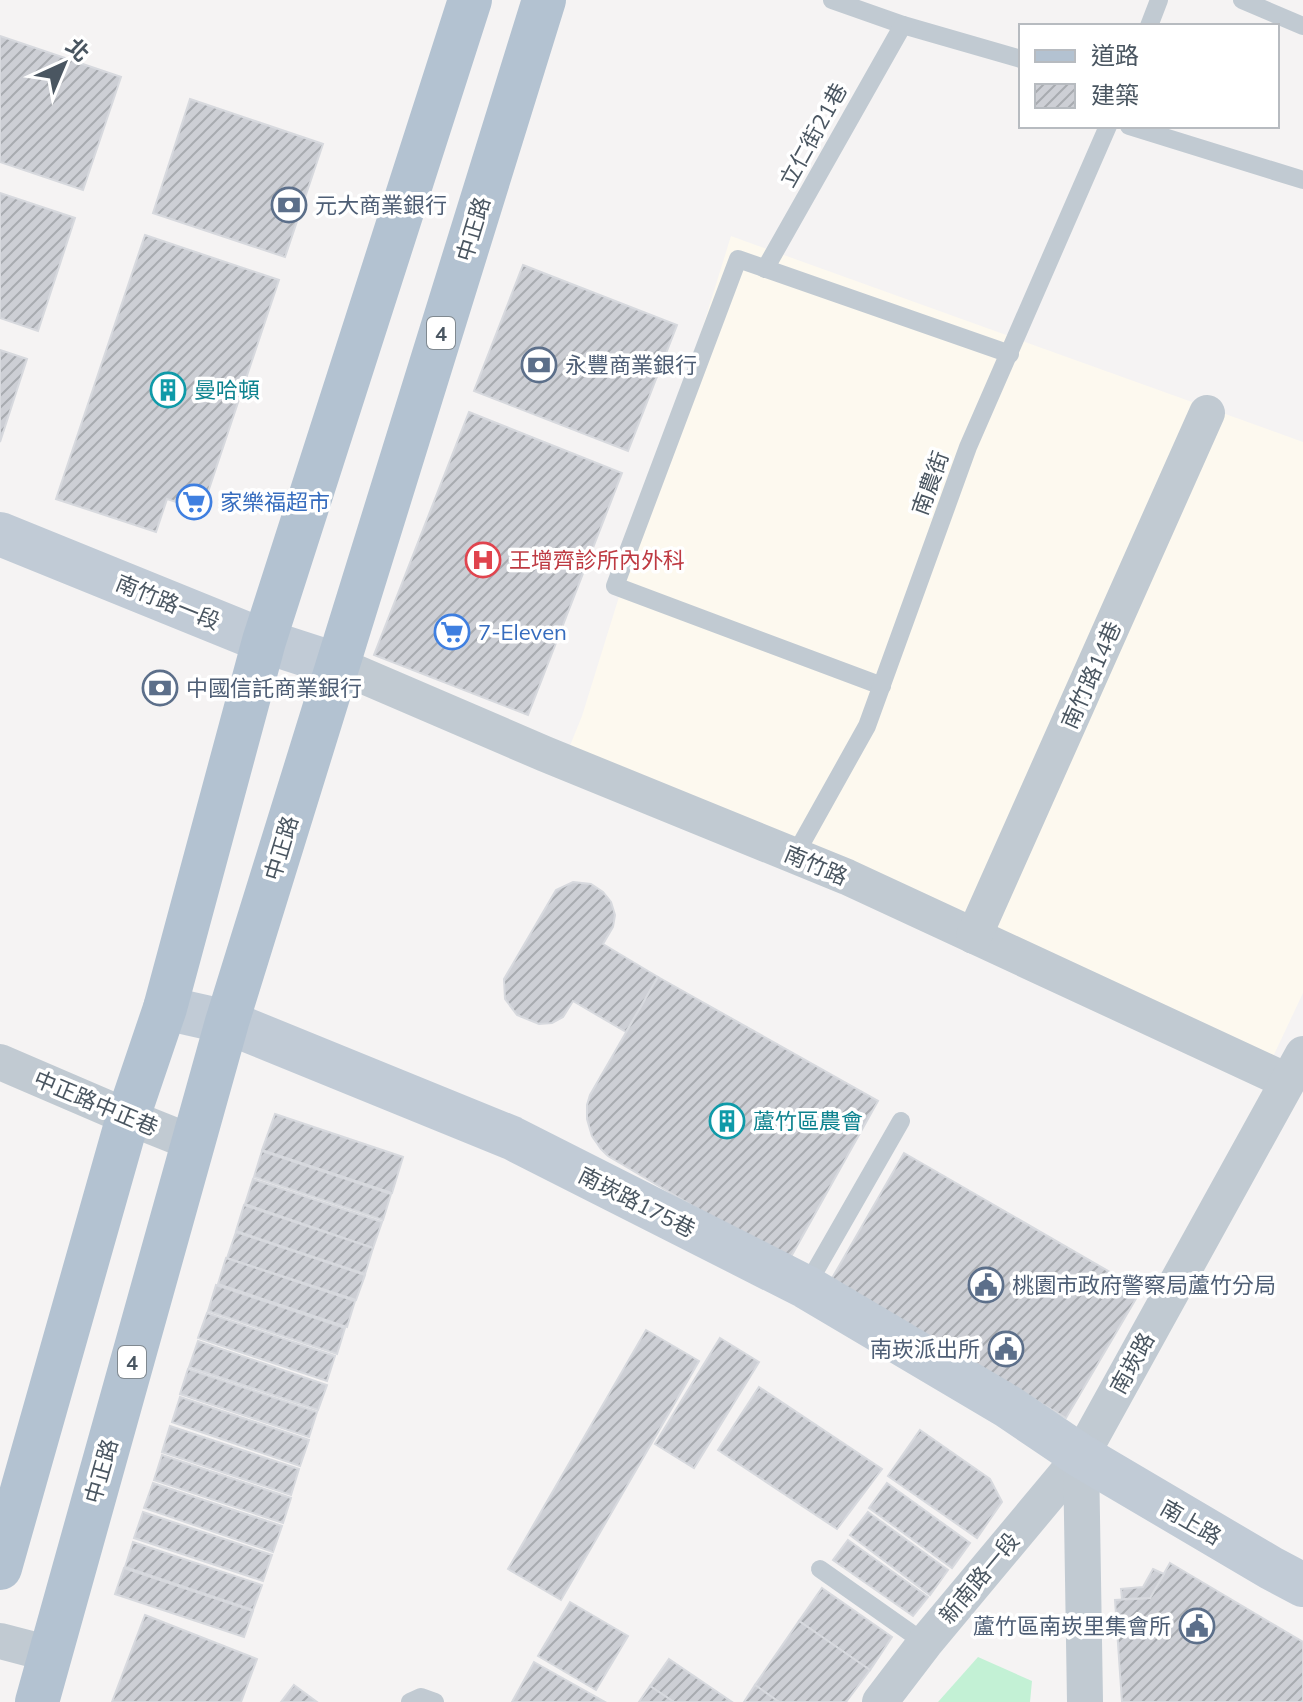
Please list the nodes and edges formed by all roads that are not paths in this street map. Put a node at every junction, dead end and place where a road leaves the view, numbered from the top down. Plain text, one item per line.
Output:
1 (470, 0) edge
2 (544, 0) edge
3 (832, 0) edge
4 (1159, 0) edge
5 (1242, 0) edge
6 (1150, 24) edge
7 (903, 25) junction
8 (1303, 26) edge
9 (1019, 58) edge
10 (1107, 128) edge
11 (1135, 128) edge
12 (1303, 180) edge
13 (765, 269) junction
14 (1010, 354) junction
15 (1207, 413) dead end
16 (0, 534) edge
17 (264, 641) junction
18 (338, 665) junction
19 (882, 686) junction
20 (795, 855) junction
21 (974, 936) junction
22 (165, 1008) junction
23 (227, 1022) junction
24 (0, 1062) edge
25 (1298, 1075) edge
26 (128, 1117) junction
27 (901, 1121) dead end
28 (193, 1143) junction
29 (806, 1287) junction
30 (1081, 1456) junction
31 (0, 1568) edge
32 (820, 1569) dead end
33 (1303, 1585) edge
34 (0, 1641) edge
35 (925, 1643) junction
36 (50, 1654) junction
37 (37, 1702) edge
38 (410, 1702) edge
39 (435, 1702) edge
40 (880, 1702) edge
41 (1085, 1702) edge

1 - 17 main road
2 - 18 main road, 中正路 / 4
3 - 7 lane
4 - 6 lane
5 - 8 lane
7 - 9 lane
7 - 13 lane, 立仁街21巷
10 - 14 lane, 南農街
11 - 12 lane
13 - 14 lane
13 - 19 lane
14 - 19 lane, 南農街
15 - 21 street, 南竹路14巷
16 - 17 street, 南竹路一段
17 - 18 street, 南竹路一段
17 - 22 main road
18 - 20 street, 南竹路
18 - 23 main road, 中正路 / 4
19 - 20 lane, 南農街
20 - 21 street, 南竹路
21 - 25 street, 南竹路
22 - 23 street, 南崁路175巷
22 - 26 main road
23 - 28 main road, 中正路 / 4
23 - 29 street, 南崁路175巷
24 - 26 street, 中正路中正巷
25 - 30 street, 南崁路
26 - 28 street, 中正路中正巷
26 - 31 main road
27 - 29 lane
28 - 36 main road, 中正路 / 4
29 - 30 street, 南崁路175巷
30 - 33 street, 南上路
30 - 35 street, 新南路一段
30 - 41 street, 南崁路
32 - 35 lane
34 - 36 street
35 - 40 street, 新南路一段
36 - 37 main road, 中正路 / 4
38 - 39 lane

